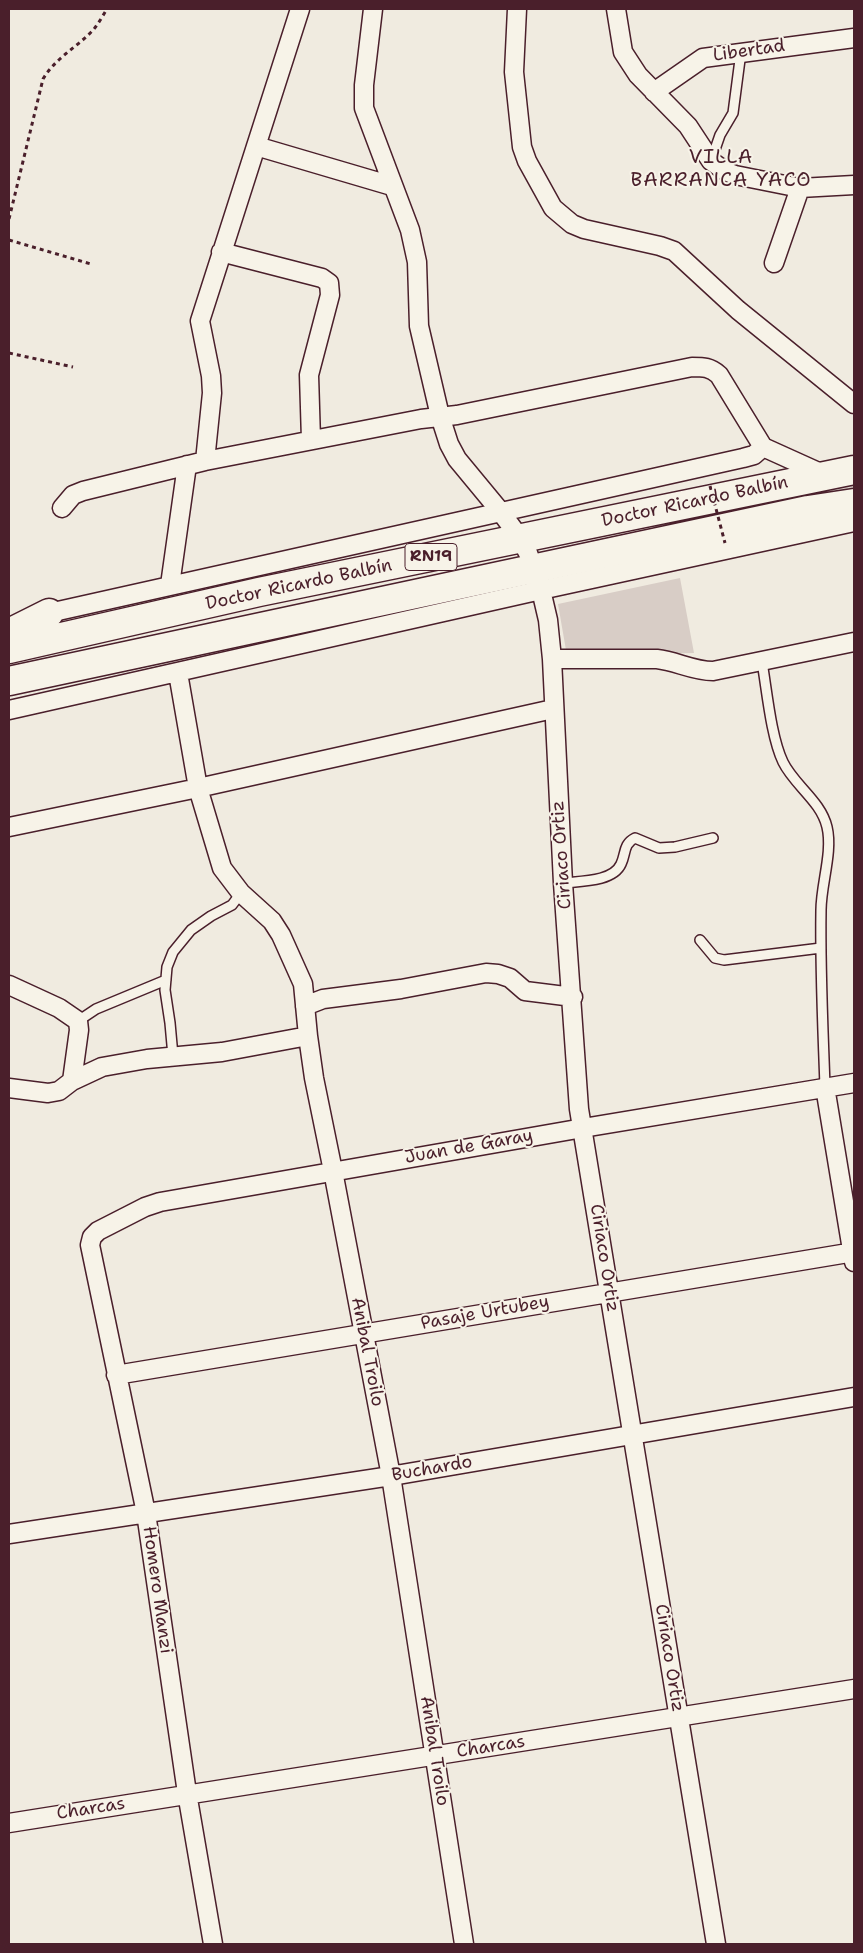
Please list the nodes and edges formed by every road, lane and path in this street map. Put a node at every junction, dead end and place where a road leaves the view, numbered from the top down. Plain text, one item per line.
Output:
1 (107, 9) edge
2 (300, 9) edge
3 (373, 9) edge
4 (517, 9) edge
5 (616, 9) edge
6 (854, 38) edge
7 (741, 52) junction
8 (654, 92) junction
9 (256, 146) junction
10 (711, 161) junction
11 (854, 185) edge
12 (392, 186) junction
13 (800, 188) junction
14 (9, 219) edge
15 (9, 240) edge
16 (221, 252) junction
17 (774, 263) dead end
18 (91, 264) dead end
19 (9, 353) edge
20 (73, 366) dead end
21 (854, 404) edge
22 (440, 416) junction
23 (311, 440) junction
24 (763, 447) junction
25 (205, 461) junction
26 (187, 465) junction
27 (854, 470) edge
28 (826, 476) junction
29 (710, 486) dead end
30 (854, 503) edge
31 (62, 508) dead end
32 (500, 511) junction
33 (854, 522) edge
34 (520, 538) junction
35 (725, 543) dead end
36 (536, 579) junction
37 (170, 585) junction
38 (49, 613) joint
39 (9, 633) edge
40 (854, 642) edge
41 (9, 649) edge
42 (552, 659) junction
43 (762, 662) junction
44 (178, 673) junction
45 (9, 680) edge
46 (9, 710) edge
47 (553, 710) junction
48 (198, 788) junction
49 (9, 827) edge
50 (713, 838) dead end
51 (563, 883) junction
52 (241, 893) junction
53 (700, 940) dead end
54 (821, 948) junction
55 (166, 980) junction
56 (9, 985) edge
57 (573, 996) junction
58 (305, 1006) junction
59 (78, 1021) junction
60 (308, 1036) junction
61 (172, 1056) junction
62 (72, 1081) junction
63 (854, 1082) edge
64 (9, 1088) edge
65 (825, 1088) junction
66 (583, 1128) junction
67 (333, 1171) junction
68 (92, 1237) joint
69 (854, 1255) edge
70 (609, 1291) junction
71 (364, 1334) junction
72 (116, 1375) junction
73 (854, 1397) edge
74 (633, 1435) junction
75 (391, 1476) junction
76 (146, 1513) junction
77 (9, 1534) edge
78 (854, 1689) edge
79 (679, 1718) junction
80 (435, 1756) junction
81 (187, 1793) junction
82 (9, 1822) edge
83 (213, 1944) edge
84 (464, 1944) edge
85 (716, 1944) edge

1 - 14 path
2 - 9 street
3 - 12 street, Ciriaco Ortiz
4 - 21 street
5 - 8 street
6 - 7 street, Libertad
7 - 8 street, Libertad
7 - 10 lane
8 - 10 street
9 - 12 street
9 - 16 street
10 - 13 street
11 - 13 street
12 - 22 street, Ciriaco Ortiz
13 - 17 street
15 - 18 path
16 - 23 street
16 - 25 street
19 - 20 path
22 - 23 street
22 - 24 street
22 - 32 street, Ciriaco Ortiz
23 - 25 street
24 - 28 street
24 - 32 street
25 - 26 street
26 - 31 street
26 - 37 street
27 - 28 main road, Doctor Ricardo Balbín / RN19
28 - 34 main road, Doctor Ricardo Balbín / RN19
29 - 35 path, bridge
30 - 36 main road, Doctor Ricardo Balbín / RN19
32 - 34 street, Ciriaco Ortiz
32 - 37 street
33 - 36 street
34 - 36 street, Ciriaco Ortiz
34 - 41 main road, Doctor Ricardo Balbín / RN19
36 - 42 street, Ciriaco Ortiz
36 - 44 street
36 - 45 main road, Doctor Ricardo Balbín / RN19
37 - 38 street
38 - 39 main road
40 - 43 street
42 - 43 street
42 - 47 street, Ciriaco Ortiz
43 - 54 lane
44 - 46 street
44 - 48 street, Anibal Troilo
47 - 48 street
47 - 51 street, Ciriaco Ortiz
48 - 49 street
48 - 52 street, Anibal Troilo
50 - 51 lane
51 - 57 street, Ciriaco Ortiz
52 - 55 lane
52 - 58 street, Anibal Troilo
53 - 54 lane
54 - 65 lane
55 - 59 lane
55 - 61 lane
56 - 59 street
57 - 58 street
57 - 66 street, Ciriaco Ortiz
58 - 60 street, Anibal Troilo
59 - 62 street
60 - 61 street
60 - 67 street, Anibal Troilo
61 - 62 street
62 - 64 street
63 - 65 street, Juan de Garay
65 - 66 street, Juan de Garay
65 - 69 street
66 - 67 street, Juan de Garay
66 - 70 street, Ciriaco Ortiz
67 - 68 street, Juan de Garay
67 - 71 street, Anibal Troilo
68 - 72 street, Homero Manzi
69 - 70 street, Pasaje Urtubey
70 - 71 street, Pasaje Urtubey
70 - 74 street, Ciriaco Ortiz
71 - 72 street, Pasaje Urtubey
71 - 75 street, Anibal Troilo
72 - 76 street, Homero Manzi
73 - 74 street, Buchardo
74 - 75 street, Buchardo
74 - 79 street, Ciriaco Ortiz
75 - 76 street, Buchardo
75 - 80 street, Anibal Troilo
76 - 77 street, Buchardo
76 - 81 street, Homero Manzi
78 - 79 street, Charcas
79 - 80 street, Charcas
79 - 85 street, Ciriaco Ortiz
80 - 81 street, Charcas
80 - 84 street, Anibal Troilo
81 - 82 street, Charcas
81 - 83 street, Homero Manzi

